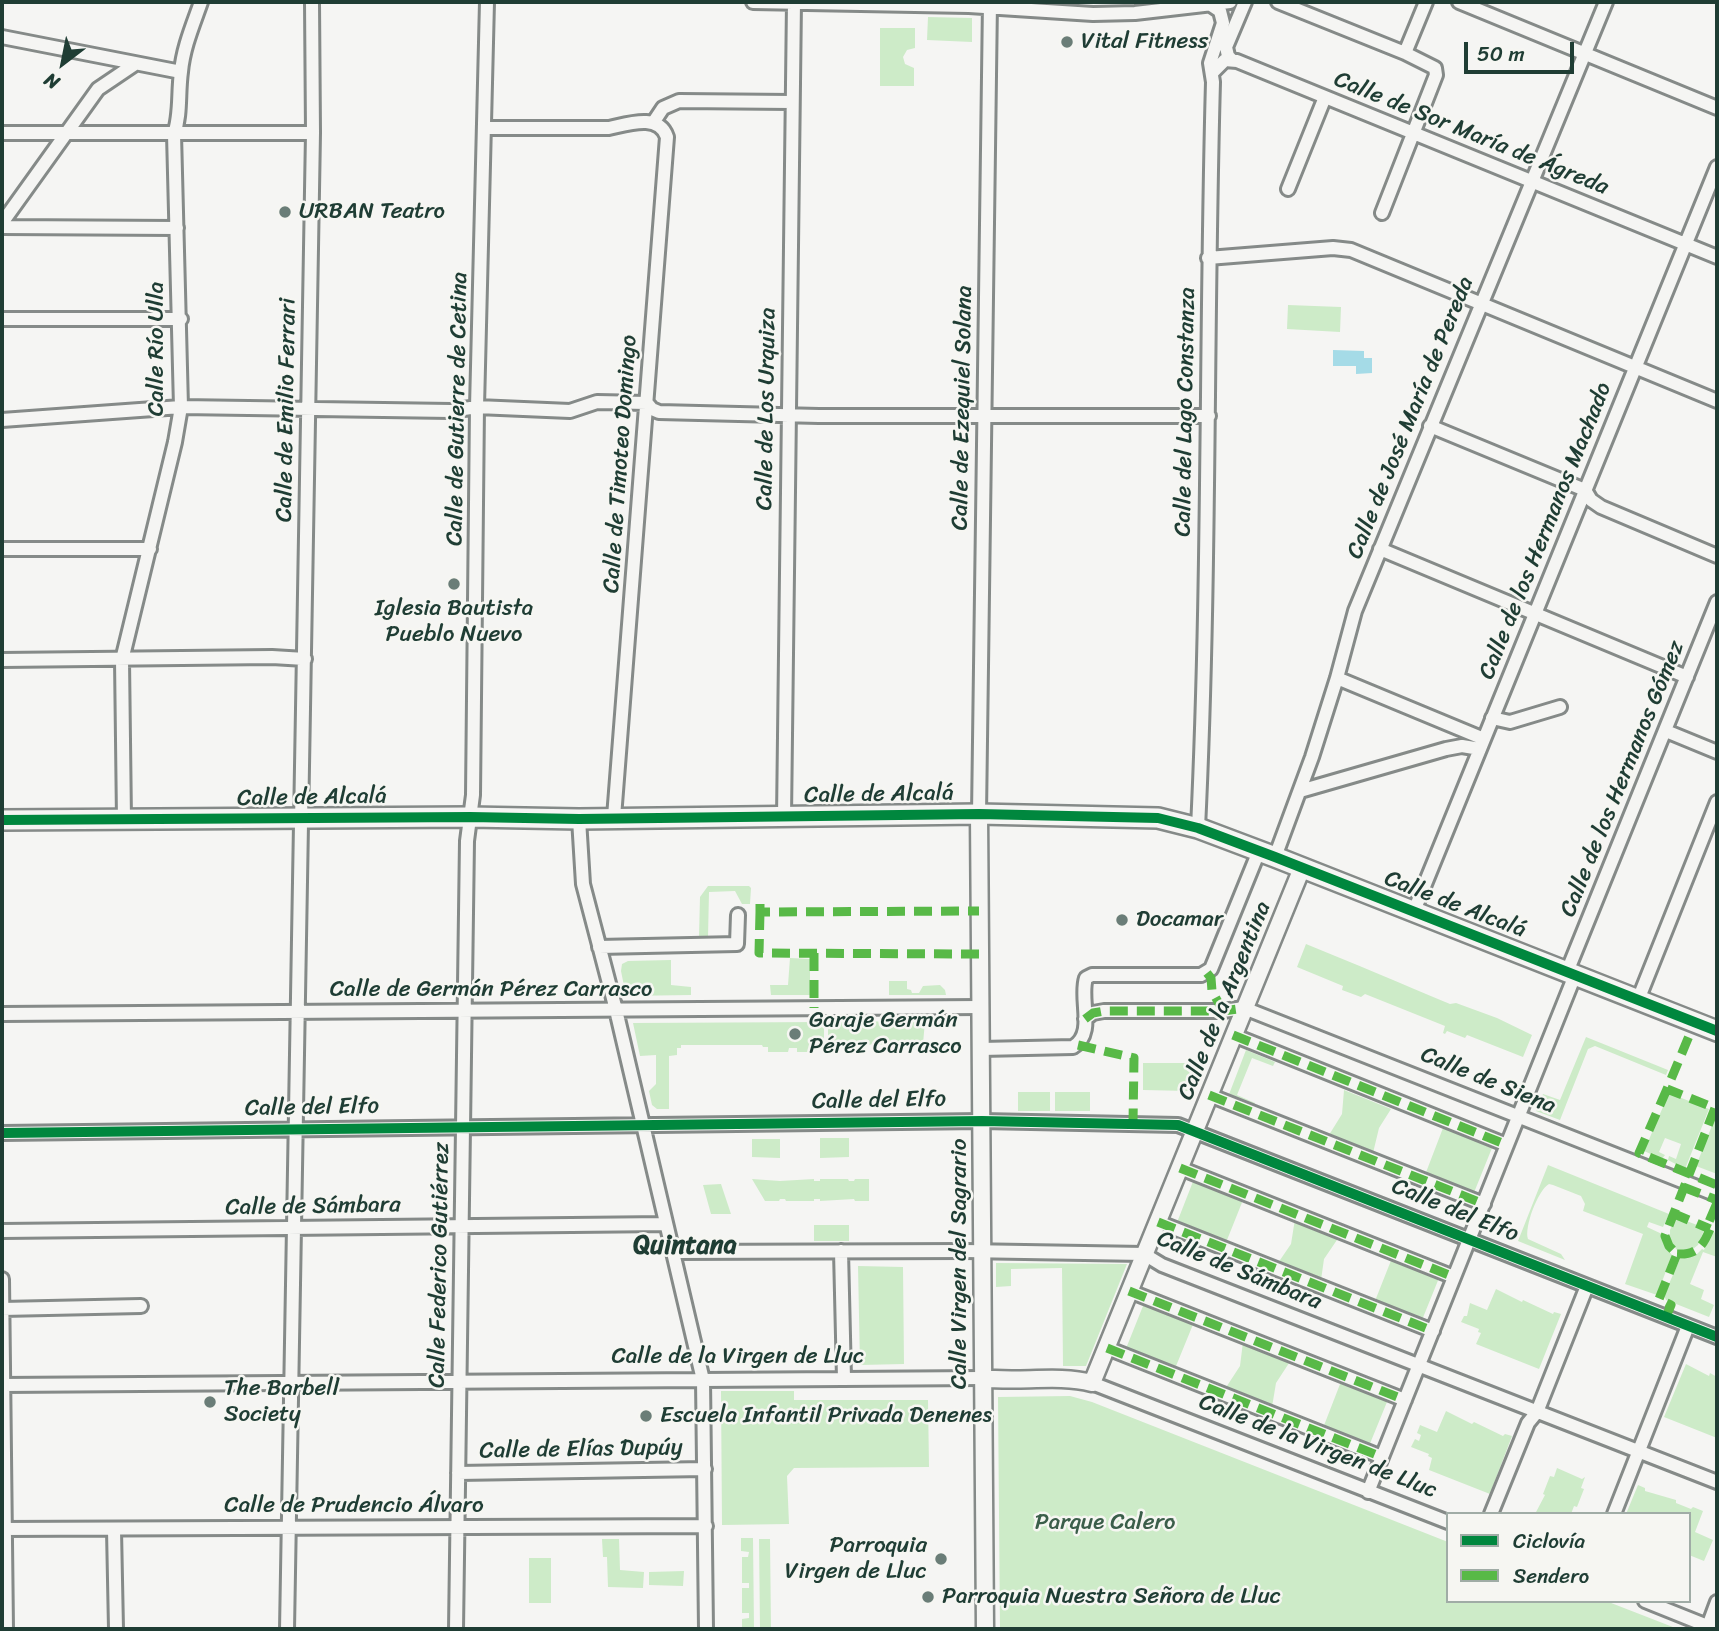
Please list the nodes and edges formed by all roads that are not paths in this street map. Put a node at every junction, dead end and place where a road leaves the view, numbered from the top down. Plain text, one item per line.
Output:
1 (201, 2) edge
2 (312, 2) edge
3 (487, 2) edge
4 (753, 2) edge
5 (1230, 2) edge
6 (1245, 2) edge
7 (1278, 2) edge
8 (1426, 2) edge
9 (1459, 2) edge
10 (1606, 2) edge
11 (794, 3) edge
12 (990, 5) edge
13 (1211, 5) junction
14 (1062, 6) edge
15 (2, 37) edge
16 (1585, 52) junction
17 (1405, 53) junction
18 (1231, 60) junction
19 (135, 64) junction
20 (181, 72) junction
21 (1213, 72) junction
22 (1325, 97) junction
23 (792, 102) junction
24 (1717, 108) edge
25 (653, 123) junction
26 (484, 128) junction
27 (2, 133) edge
28 (313, 133) junction
29 (68, 134) junction
30 (174, 134) junction
31 (1414, 134) junction
32 (1717, 167) edge
33 (1531, 181) junction
34 (1288, 189) dead end
35 (1382, 213) dead end
36 (2, 225) edge
37 (177, 228) junction
38 (1685, 244) junction
39 (1717, 257) edge
40 (1209, 258) junction
41 (1480, 304) junction
42 (2, 319) edge
43 (181, 319) junction
44 (1635, 367) junction
45 (1717, 401) edge
46 (647, 403) junction
47 (181, 407) junction
48 (477, 407) junction
49 (308, 408) junction
50 (788, 415) junction
51 (984, 416) junction
52 (1209, 416) junction
53 (2, 420) edge
54 (1430, 426) junction
55 (1585, 490) junction
56 (2, 549) edge
57 (150, 549) junction
58 (1380, 549) junction
59 (1717, 556) edge
60 (1717, 602) edge
61 (1534, 614) junction
62 (305, 659) junction
63 (2, 660) edge
64 (122, 660) junction
65 (1687, 677) junction
66 (1337, 678) junction
67 (1560, 707) dead end
68 (1492, 718) junction
69 (1666, 731) junction
70 (1482, 744) junction
71 (1717, 752) edge
72 (1300, 791) junction
73 (1717, 802) edge
74 (979, 814) junction
75 (470, 817) junction
76 (614, 817) junction
77 (784, 817) junction
78 (579, 818) junction
79 (302, 819) junction
80 (2, 820) edge
81 (124, 820) junction
82 (1198, 828) junction
83 (1267, 854) junction
84 (1302, 868) junction
85 (1414, 911) junction
86 (738, 915) dead end
87 (599, 947) junction
88 (1571, 974) junction
89 (1639, 1000) junction
90 (980, 1007) junction
91 (1244, 1007) junction
92 (616, 1010) junction
93 (465, 1011) junction
94 (299, 1012) junction
95 (2, 1014) edge
96 (1085, 1019) junction
97 (1717, 1031) edge
98 (1233, 1035) junction
99 (981, 1049) junction
100 (1209, 1094) junction
101 (1519, 1116) junction
102 (982, 1121) junction
103 (642, 1125) junction
104 (463, 1127) junction
105 (297, 1129) junction
106 (1195, 1130) junction
107 (2, 1133) edge
108 (1507, 1145) junction
109 (1180, 1168) junction
110 (1717, 1195) edge
111 (1483, 1204) junction
112 (1158, 1222) junction
113 (666, 1224) junction
114 (462, 1226) junction
115 (294, 1228) junction
116 (2, 1231) edge
117 (1469, 1239) junction
118 (841, 1251) junction
119 (981, 1251) junction
120 (674, 1252) junction
121 (1144, 1254) junction
122 (1454, 1277) junction
123 (2, 1279) edge
124 (1587, 1286) junction
125 (1129, 1291) junction
126 (141, 1307) dead end
127 (2, 1308) edge
128 (1688, 1326) junction
129 (1433, 1331) junction
130 (1717, 1337) edge
131 (1107, 1348) junction
132 (1419, 1364) junction
133 (982, 1378) junction
134 (844, 1379) junction
135 (703, 1380) junction
136 (459, 1382) junction
137 (291, 1383) junction
138 (1092, 1383) junction
139 (2, 1385) edge
140 (1405, 1400) junction
141 (1537, 1412) junction
142 (1639, 1452) junction
143 (1382, 1457) junction
144 (705, 1469) junction
145 (458, 1473) junction
146 (1717, 1482) edge
147 (1368, 1492) junction
148 (1493, 1512) edge
149 (1615, 1512) edge
150 (1446, 1521) edge
151 (288, 1526) junction
152 (706, 1526) junction
153 (457, 1528) junction
154 (3, 1529) edge
155 (114, 1530) junction
156 (1717, 1602) edge
157 (1650, 1603) edge
158 (1709, 1628) edge
159 (6, 1629) edge
160 (116, 1629) edge
161 (287, 1629) edge
162 (456, 1629) edge
163 (706, 1629) edge
164 (985, 1629) edge

1 - 20 street, Calle Río Ulla
2 - 28 street, Calle de Emilio Ferrari
3 - 26 street, Calle de Gutierre de Cetina
4 - 11 street
5 - 13 street
6 - 18 street
7 - 17 street
8 - 17 street
9 - 16 street
10 - 16 street, Calle de José María de Pereda
11 - 12 street
11 - 23 street, Calle de Los Urquiza
12 - 14 street
12 - 51 street, Calle de Ezequiel Solana
13 - 14 street
13 - 21 street, Calle del Lago Constanza
15 - 19 street
16 - 24 street
16 - 33 street, Calle de José María de Pereda
17 - 31 street
18 - 21 street
18 - 22 street, Calle de Sor María de Ágreda
19 - 20 street
19 - 29 street
20 - 30 street, Calle Río Ulla
21 - 40 street, Calle del Lago Constanza
22 - 31 street, Calle de Sor María de Ágreda
22 - 34 street
23 - 25 street
23 - 50 street, Calle de Los Urquiza
25 - 26 street
25 - 46 street, Calle de Timoteo Domingo
26 - 48 street, Calle de Gutierre de Cetina
27 - 29 street
28 - 30 street
28 - 49 street, Calle de Emilio Ferrari
29 - 30 street
29 - 36 street
30 - 37 street, Calle Río Ulla
31 - 33 street, Calle de Sor María de Ágreda
31 - 35 street
32 - 38 street, Calle de los Hermanos Machado
33 - 38 street, Calle de Sor María de Ágreda
33 - 41 street, Calle de José María de Pereda
36 - 37 street
37 - 43 street, Calle Río Ulla
38 - 39 street, Calle de Sor María de Ágreda
38 - 44 street, Calle de los Hermanos Machado
40 - 41 street
40 - 52 street, Calle del Lago Constanza
41 - 44 street
41 - 54 street, Calle de José María de Pereda
42 - 43 street
43 - 47 street, Calle Río Ulla
44 - 45 street
44 - 55 street, Calle de los Hermanos Machado
46 - 48 street
46 - 50 street
46 - 76 street, Calle de Timoteo Domingo
47 - 49 street
47 - 53 street
47 - 57 street, Calle Río Ulla
48 - 49 street
48 - 75 street, Calle de Gutierre de Cetina
49 - 62 street, Calle de Emilio Ferrari
50 - 51 street
50 - 77 street, Calle de Los Urquiza
51 - 52 street
51 - 74 street, Calle de Ezequiel Solana
52 - 82 street, Calle del Lago Constanza
54 - 55 street
54 - 58 street, Calle de José María de Pereda
55 - 59 street
55 - 61 street, Calle de los Hermanos Machado
56 - 57 street
57 - 64 street, Calle Río Ulla
58 - 61 street
58 - 66 street, Calle de José María de Pereda
60 - 65 street, Calle de los Hermanos Gómez
61 - 65 street
61 - 68 street, Calle de los Hermanos Machado
62 - 64 street
62 - 79 street, Calle de Emilio Ferrari
63 - 64 street
64 - 81 street, Calle Río Ulla
65 - 69 street, Calle de los Hermanos Gómez
66 - 70 street
66 - 72 street, Calle de José María de Pereda
67 - 68 street
68 - 70 street, Calle de los Hermanos Machado
69 - 71 street
69 - 88 street, Calle de los Hermanos Gómez
70 - 72 street
70 - 85 street, Calle de los Hermanos Machado
72 - 83 street, Calle de José María de Pereda
73 - 89 street
74 - 77 main road, Calle de Alcalá
74 - 82 main road, Calle de Alcalá
74 - 90 street, Calle Virgen del Sagrario
75 - 78 main road, Calle de Alcalá
75 - 79 main road, Calle de Alcalá
75 - 93 street, Calle Federico Gutiérrez
76 - 77 main road, Calle de Alcalá
76 - 78 main road, Calle de Alcalá
78 - 87 street
79 - 81 main road, Calle de Alcalá
79 - 94 street, Calle de Emilio Ferrari
80 - 81 main road, Calle de Alcalá
82 - 83 main road, Calle de Alcalá
83 - 84 main road, Calle de Alcalá
83 - 96 street, Calle de la Argentina
84 - 85 main road, Calle de Alcalá
84 - 91 street, Calle de la Argentina
85 - 88 main road, Calle de Alcalá
86 - 87 street
87 - 92 street
88 - 89 main road, Calle de Alcalá
88 - 101 street, Calle de los Hermanos Gómez
89 - 97 main road, Calle de Alcalá
90 - 92 street, Calle de Germán Pérez Carrasco
90 - 99 street, Calle Virgen del Sagrario
91 - 96 street, Calle de la Argentina
91 - 98 street, Calle de la Argentina
91 - 101 street, Calle de Siena
92 - 93 street, Calle de Germán Pérez Carrasco
92 - 103 street
93 - 94 street, Calle de Germán Pérez Carrasco
93 - 104 street, Calle Federico Gutiérrez
94 - 95 street, Calle de Germán Pérez Carrasco
94 - 105 street, Calle de Emilio Ferrari
96 - 99 street, Calle de la Argentina
98 - 100 street, Calle de la Argentina
98 - 108 street
99 - 102 street, Calle Virgen del Sagrario
100 - 106 street, Calle de la Argentina
100 - 111 street
101 - 108 street, Calle de los Hermanos Gómez
101 - 110 street, Calle de Siena
102 - 103 street, Calle del Elfo
102 - 106 street, Calle del Elfo
102 - 119 street, Calle Virgen del Sagrario
103 - 104 street, Calle del Elfo
103 - 113 street
104 - 105 street, Calle del Elfo
104 - 114 street, Calle Federico Gutiérrez
105 - 107 street, Calle del Elfo
105 - 115 street, Calle de Emilio Ferrari
106 - 109 street, Calle de la Argentina
106 - 117 street, Calle del Elfo
108 - 111 street, Calle de los Hermanos Gómez
109 - 112 street, Calle de la Argentina
109 - 122 street
111 - 117 street, Calle de los Hermanos Gómez
112 - 121 street, Calle de la Argentina
112 - 129 street
113 - 114 street, Calle de Sámbara
113 - 120 street
114 - 115 street, Calle de Sámbara
114 - 136 street, Calle Federico Gutiérrez
115 - 116 street, Calle de Sámbara
115 - 137 street, Calle de Emilio Ferrari
117 - 122 street, Calle de los Hermanos Gómez
117 - 124 street, Calle del Elfo
118 - 119 street, Calle de Sámbara
118 - 120 street, Calle de Sámbara
118 - 134 street
119 - 121 street, Calle de Sámbara
119 - 133 street, Calle Virgen del Sagrario
120 - 135 street
121 - 125 street, Calle de la Argentina
121 - 132 street, Calle de Sámbara
122 - 129 street, Calle de los Hermanos Gómez
123 - 127 street
124 - 128 street, Calle del Elfo
124 - 141 street
125 - 131 street, Calle de la Argentina
125 - 140 street
126 - 127 street
127 - 139 street
128 - 130 street, Calle del Elfo
128 - 142 street
129 - 132 street, Calle de los Hermanos Gómez
131 - 138 street, Calle de la Argentina
131 - 143 street
132 - 140 street, Calle de los Hermanos Gómez
132 - 141 street, Calle de Sámbara
133 - 134 street, Calle de la Virgen de Lluc
133 - 138 street, Calle de la Virgen de Lluc
133 - 164 street, Calle Virgen del Sagrario
134 - 135 street, Calle de la Virgen de Lluc
135 - 136 street, Calle de la Virgen de Lluc
135 - 144 street
136 - 137 street, Calle de la Virgen de Lluc
136 - 145 street, Calle Federico Gutiérrez
137 - 139 street, Calle de la Virgen de Lluc
137 - 151 street, Calle de Emilio Ferrari
138 - 147 street, Calle de la Virgen de Lluc
139 - 154 street
140 - 143 street, Calle de los Hermanos Gómez
141 - 142 street, Calle de Sámbara
141 - 148 street
142 - 146 street, Calle de Sámbara
142 - 149 street
143 - 147 street, Calle de los Hermanos Gómez
144 - 145 street, Calle de Elías Dupúy
144 - 152 street
145 - 153 street, Calle Federico Gutiérrez
147 - 150 street, Calle de la Virgen de Lluc
151 - 153 street, Calle de Prudencio Álvaro
151 - 155 street, Calle de Prudencio Álvaro
151 - 161 street, Calle de Emilio Ferrari
152 - 153 street, Calle de Prudencio Álvaro
152 - 163 street
153 - 162 street, Calle Federico Gutiérrez
154 - 155 street, Calle de Prudencio Álvaro
154 - 159 street
155 - 160 street
156 - 158 street
157 - 158 street

